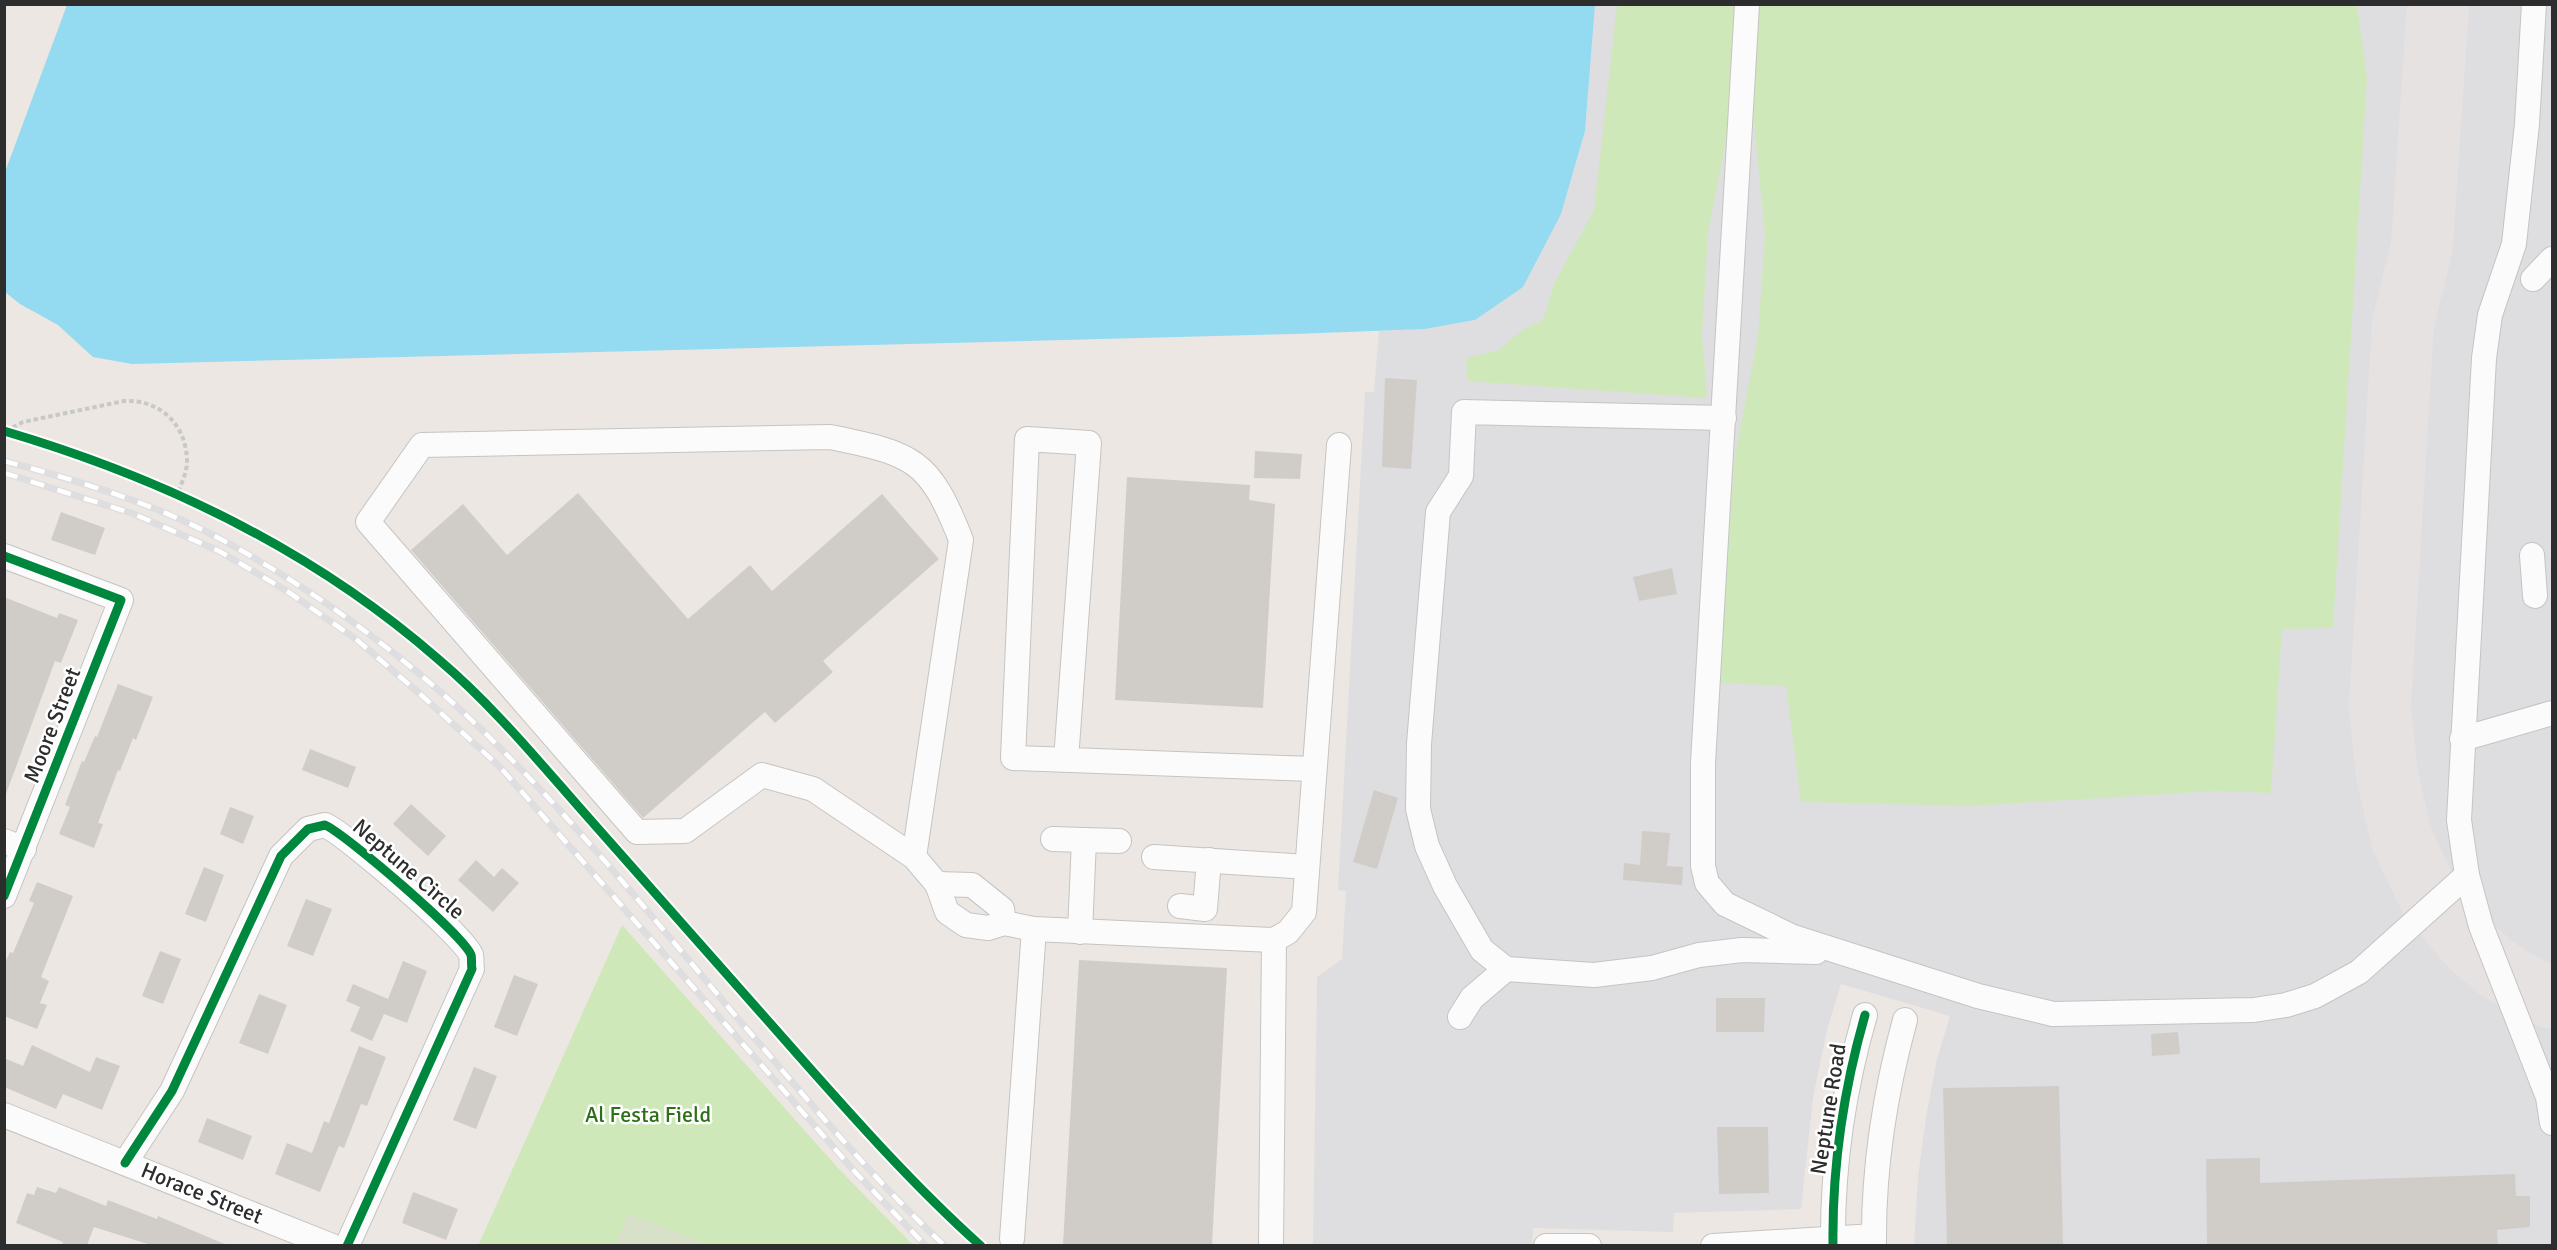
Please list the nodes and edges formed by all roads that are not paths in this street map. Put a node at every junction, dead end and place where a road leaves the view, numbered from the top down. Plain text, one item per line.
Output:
1 (1747, 4) edge
2 (2534, 4) edge
3 (2553, 259) edge
4 (2533, 279) dead end
5 (1724, 418) junction
6 (1339, 445) dead end
7 (2532, 555) dead end
8 (4, 556) edge
9 (2535, 596) dead end
10 (2553, 713) edge
11 (2462, 739) junction
12 (1066, 760) junction
13 (1314, 769) junction
14 (1053, 839) dead end
15 (1084, 840) junction
16 (1119, 841) dead end
17 (14, 845) edge
18 (914, 857) junction
19 (1154, 857) dead end
20 (1209, 860) junction
21 (1307, 867) junction
22 (2467, 875) junction
23 (937, 884) junction
24 (4, 896) edge
25 (1180, 906) dead end
26 (1004, 923) junction
27 (1034, 929) junction
28 (1080, 932) junction
29 (1274, 940) junction
30 (1846, 952) junction
31 (1506, 969) junction
32 (1865, 1015) dead end
33 (1460, 1017) dead end
34 (1905, 1020) dead end
35 (1858, 1038) junction
36 (1899, 1044) junction
37 (4, 1115) edge
38 (2552, 1123) edge
39 (124, 1163) junction
40 (1012, 1239) dead end
41 (1833, 1241) edge
42 (1874, 1241) edge
43 (332, 1245) edge
44 (347, 1245) edge
45 (1271, 1245) edge
46 (1546, 1245) edge
47 (1589, 1245) edge
48 (1713, 1245) edge

1 - 5 street
2 - 11 street
3 - 4 street
5 - 30 street
5 - 31 street
6 - 13 street
7 - 9 street
8 - 17 street, Moore Street
10 - 11 street
11 - 22 street
12 - 12 street
12 - 13 street
13 - 21 street
14 - 15 street
15 - 16 street
15 - 28 street
17 - 24 street, Moore Street
18 - 18 street
18 - 23 street
19 - 20 street
20 - 21 street
20 - 25 street
21 - 29 street
22 - 30 street
22 - 38 street
23 - 26 street
23 - 26 street
26 - 27 street
27 - 28 street
27 - 40 street
28 - 29 street
29 - 45 street
30 - 31 street
31 - 33 street
32 - 35 street, Neptune Road
34 - 36 street
35 - 36 street
35 - 41 street, Neptune Road
36 - 42 street
37 - 39 street, Horace Street
39 - 43 street, Horace Street
39 - 44 street, Neptune Circle
41 - 42 street
41 - 48 street
46 - 47 street

